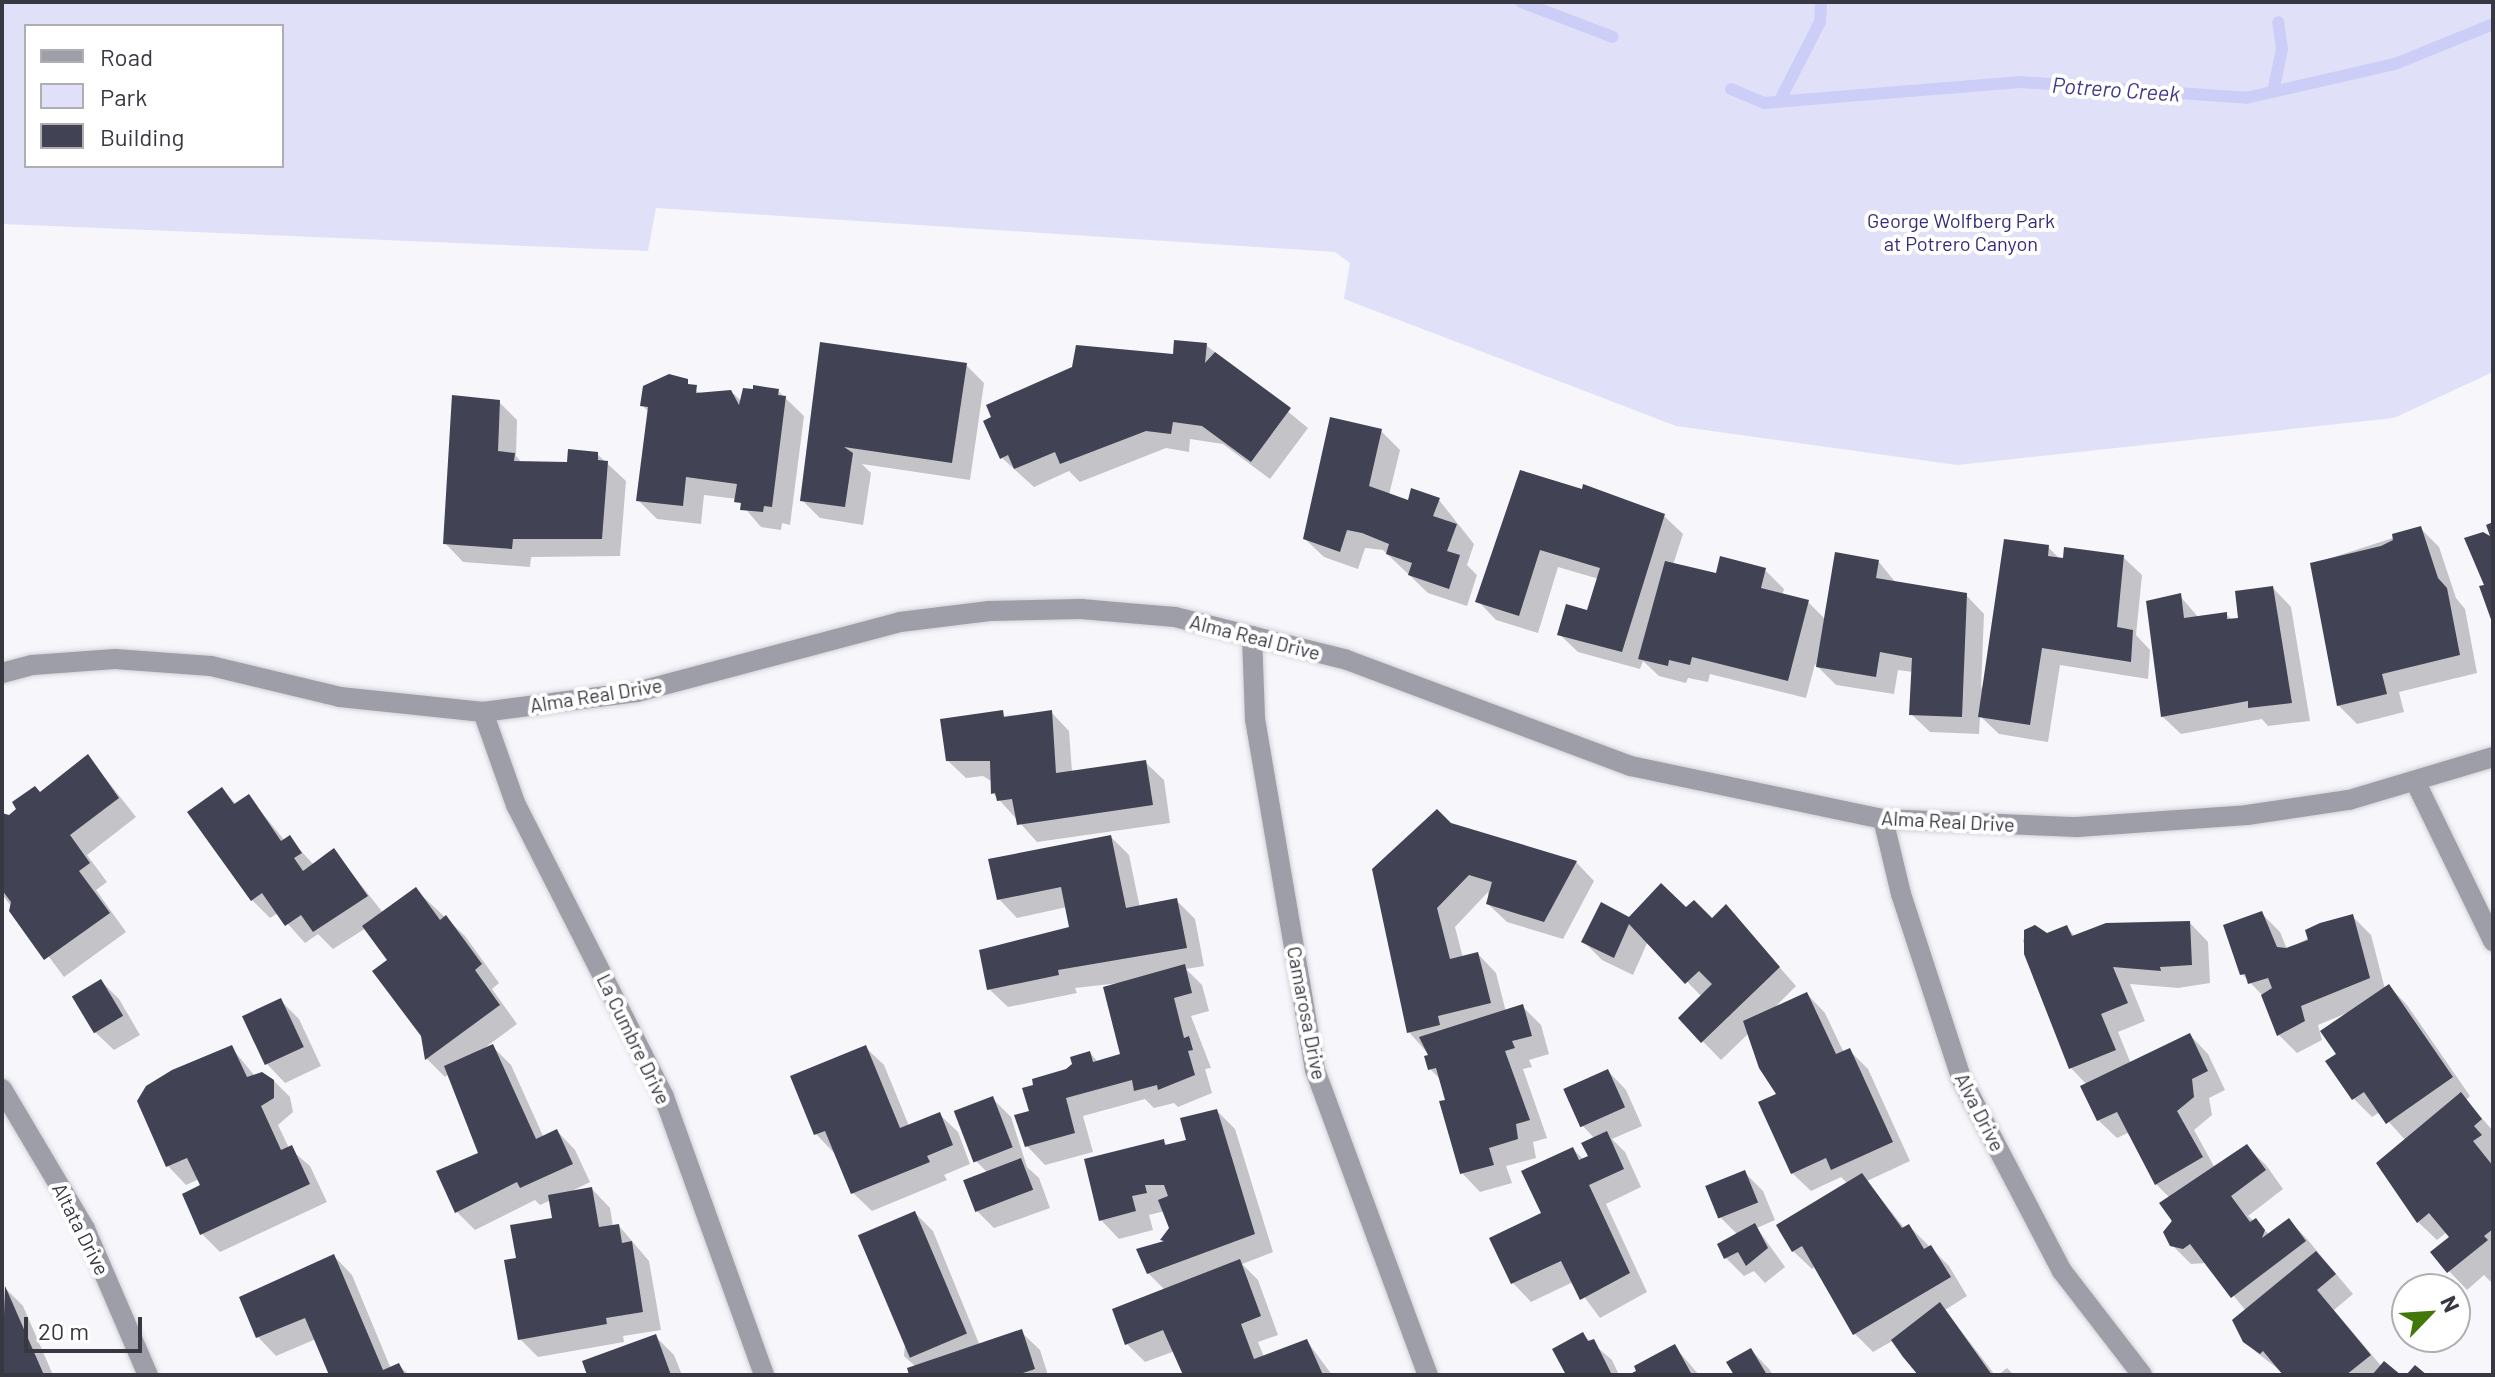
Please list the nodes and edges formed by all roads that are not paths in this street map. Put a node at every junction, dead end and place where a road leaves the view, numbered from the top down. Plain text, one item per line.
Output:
1 (1252, 636) junction
2 (2, 673) edge
3 (483, 712) junction
4 (2493, 757) edge
5 (2416, 783) junction
6 (1883, 819) junction
7 (2493, 941) edge
8 (2, 1089) edge
9 (148, 1375) edge
10 (764, 1375) edge
11 (1428, 1375) edge
12 (2142, 1375) edge

1 - 3 street, Alma Real Drive
1 - 6 street, Alma Real Drive
1 - 11 street, Camarosa Drive
2 - 3 street, Alma Real Drive
3 - 10 street, La Cumbre Drive
4 - 5 street, Alma Real Drive
5 - 6 street, Alma Real Drive
5 - 7 street
6 - 12 street, Alva Drive
8 - 9 street, Altata Drive

